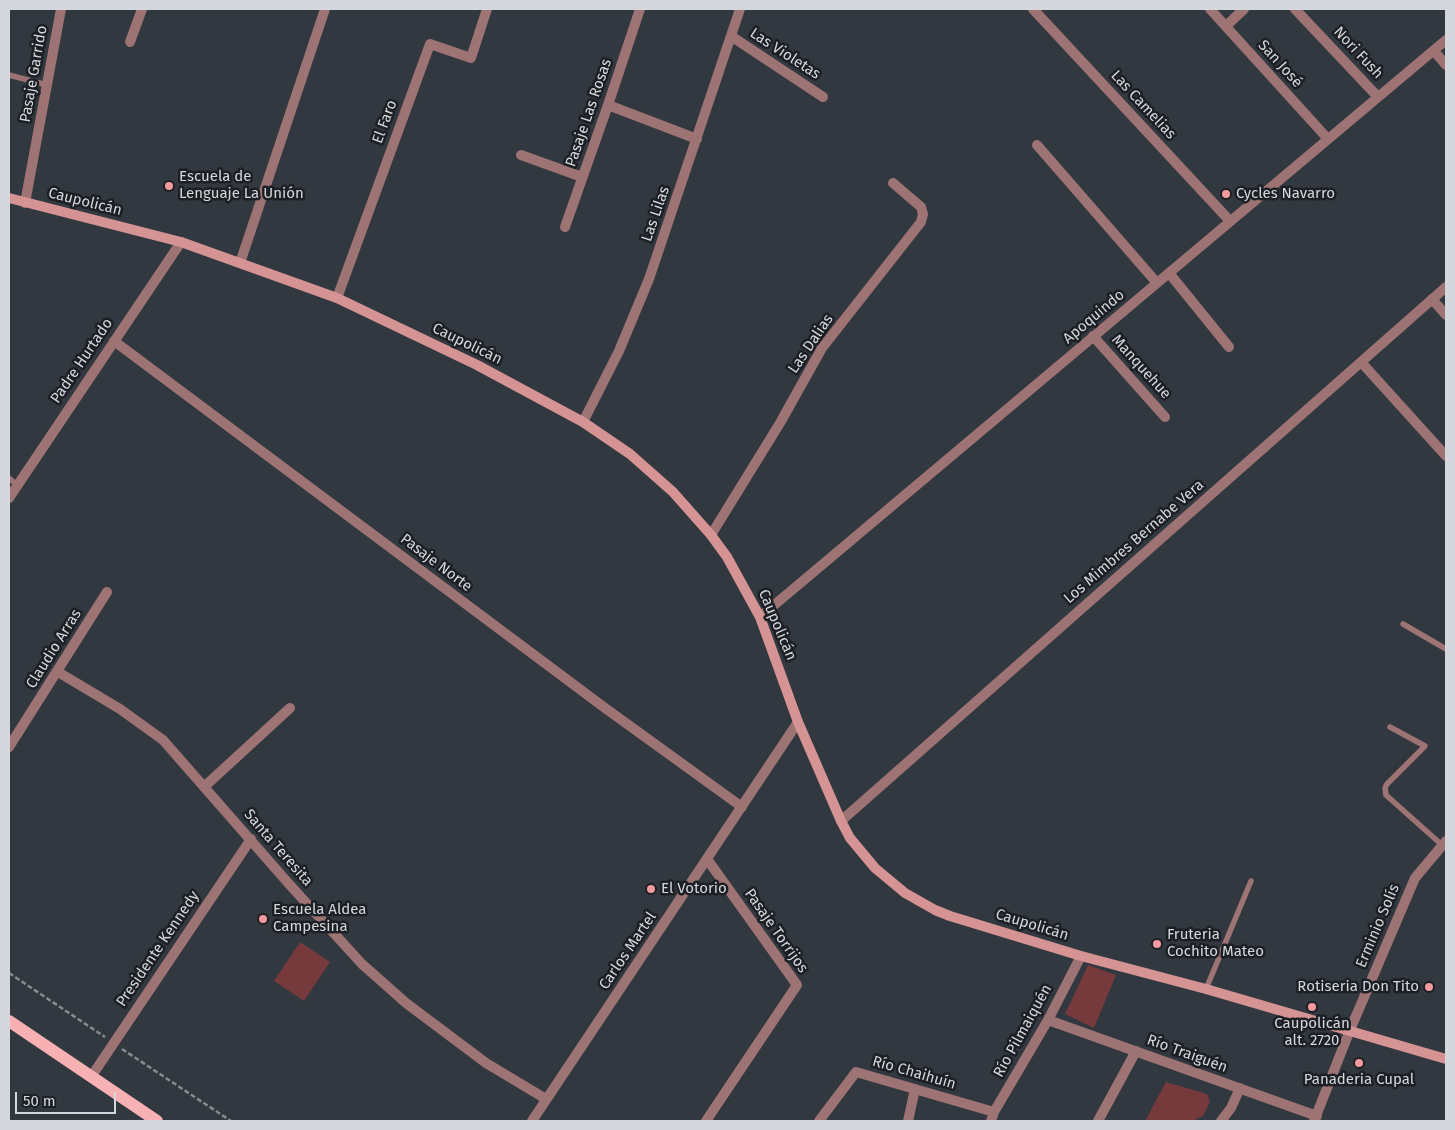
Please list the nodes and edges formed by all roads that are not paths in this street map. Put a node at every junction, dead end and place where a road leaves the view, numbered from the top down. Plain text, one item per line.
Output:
1 (61, 9) edge
2 (142, 9) edge
3 (325, 9) edge
4 (488, 9) edge
5 (640, 9) edge
6 (740, 9) edge
7 (1033, 9) edge
8 (1210, 9) edge
9 (1244, 9) edge
10 (1295, 9) edge
11 (1226, 26) junction
12 (731, 36) junction
13 (1446, 40) edge
14 (130, 42) dead end
15 (1434, 51) junction
16 (1446, 64) edge
17 (9, 75) edge
18 (47, 85) junction
19 (823, 97) dead end
20 (1378, 97) junction
21 (608, 106) junction
22 (697, 139) junction
23 (1328, 139) junction
24 (1037, 145) dead end
25 (521, 155) dead end
26 (582, 177) junction
27 (893, 183) dead end
28 (9, 198) edge
29 (25, 203) junction
30 (1230, 221) junction
31 (565, 227) dead end
32 (181, 242) junction
33 (240, 263) junction
34 (1169, 273) junction
35 (1157, 283) junction
36 (1446, 287) edge
37 (337, 298) junction
38 (1432, 299) junction
39 (1446, 315) edge
40 (1094, 336) junction
41 (114, 341) junction
42 (1229, 346) dead end
43 (1361, 362) junction
44 (1165, 417) dead end
45 (583, 422) junction
46 (1446, 456) edge
47 (13, 482) edge
48 (9, 498) edge
49 (711, 535) junction
50 (107, 592) dead end
51 (760, 617) junction
52 (1403, 624) dead end
53 (1446, 649) edge
54 (58, 672) junction
55 (290, 708) dead end
56 (798, 722) junction
57 (1390, 727) dead end
58 (9, 747) edge
59 (204, 787) junction
60 (742, 807) junction
61 (841, 821) junction
62 (250, 839) junction
63 (1444, 843) edge
64 (707, 859) junction
65 (1251, 881) dead end
66 (1081, 956) junction
67 (1206, 988) junction
68 (1048, 1020) junction
69 (9, 1021) edge
70 (1350, 1030) junction
71 (1136, 1051) junction
72 (1446, 1059) edge
73 (91, 1076) junction
74 (1240, 1088) junction
75 (915, 1089) junction
76 (546, 1099) junction
77 (992, 1116) edge
78 (1316, 1119) edge
79 (157, 1121) edge
80 (532, 1121) edge
81 (706, 1121) edge
82 (819, 1121) edge
83 (908, 1121) edge
84 (1098, 1121) edge
85 (1221, 1121) edge

1 - 18 street, Pasaje Garrido
2 - 14 street
3 - 33 street
4 - 37 street, El Faro
5 - 21 street, Pasaje Las Rosas
6 - 12 street, Las Lilas
7 - 30 street, Las Camelias
8 - 11 street, San José
9 - 11 street
10 - 20 street, Nori Fush
11 - 23 street, San José
12 - 19 street, Las Violetas
12 - 22 street, Las Lilas
13 - 15 street, Apoquindo
15 - 16 street
15 - 20 street, Apoquindo
17 - 18 lane
18 - 29 street, Pasaje Garrido
20 - 23 street, Apoquindo
21 - 22 street
21 - 26 street, Pasaje Las Rosas
22 - 45 street, Las Lilas
23 - 30 street, Apoquindo
24 - 35 street
25 - 26 street
26 - 31 street, Pasaje Las Rosas
27 - 49 street, Las Dalias
28 - 29 street, Caupolicán
29 - 32 street, Caupolicán
30 - 34 street, Apoquindo
32 - 33 street, Caupolicán
32 - 41 street, Padre Hurtado
33 - 37 street, Caupolicán
34 - 35 street, Apoquindo
34 - 42 street
35 - 40 street, Apoquindo
36 - 38 street, Los Mimbres Bernabe Vera
37 - 45 street, Caupolicán
38 - 39 street
38 - 43 street, Los Mimbres Bernabe Vera
40 - 44 street, Manquehue
40 - 51 street, Apoquindo
41 - 47 street, Padre Hurtado
41 - 60 street, Pasaje Norte
43 - 46 street
43 - 61 street, Los Mimbres Bernabe Vera
45 - 49 street, Caupolicán
47 - 48 street, Padre Hurtado
49 - 51 street, Caupolicán
50 - 54 street, Claudio Arras
51 - 56 street, Caupolicán
52 - 53 lane
54 - 58 street, Claudio Arras
54 - 59 street, Santa Teresita
55 - 59 street
56 - 60 street, Carlos Martel
56 - 61 street, Caupolicán
57 - 63 lane
59 - 62 street, Santa Teresita
60 - 64 street, Carlos Martel
61 - 66 street, Caupolicán
62 - 73 street, Presidente Kennedy
62 - 76 street, Santa Teresita
63 - 70 street, Erminio Solís
64 - 76 street, Carlos Martel
64 - 81 street, Pasaje Torrijos
65 - 67 lane
66 - 67 street, Caupolicán
66 - 68 street, Río Pilmaiquén
67 - 70 street, Caupolicán
68 - 71 street, Río Traiguén
68 - 77 street, Río Pilmaiquén
69 - 73 main road
70 - 72 street, Caupolicán
70 - 78 street
71 - 74 street, Río Traiguén
71 - 84 street
73 - 79 main road
74 - 78 street, Río Traiguén
74 - 85 street
75 - 77 street, Río Chaihuín
75 - 82 street, Río Chaihuín
75 - 83 street
76 - 80 street, Carlos Martel

